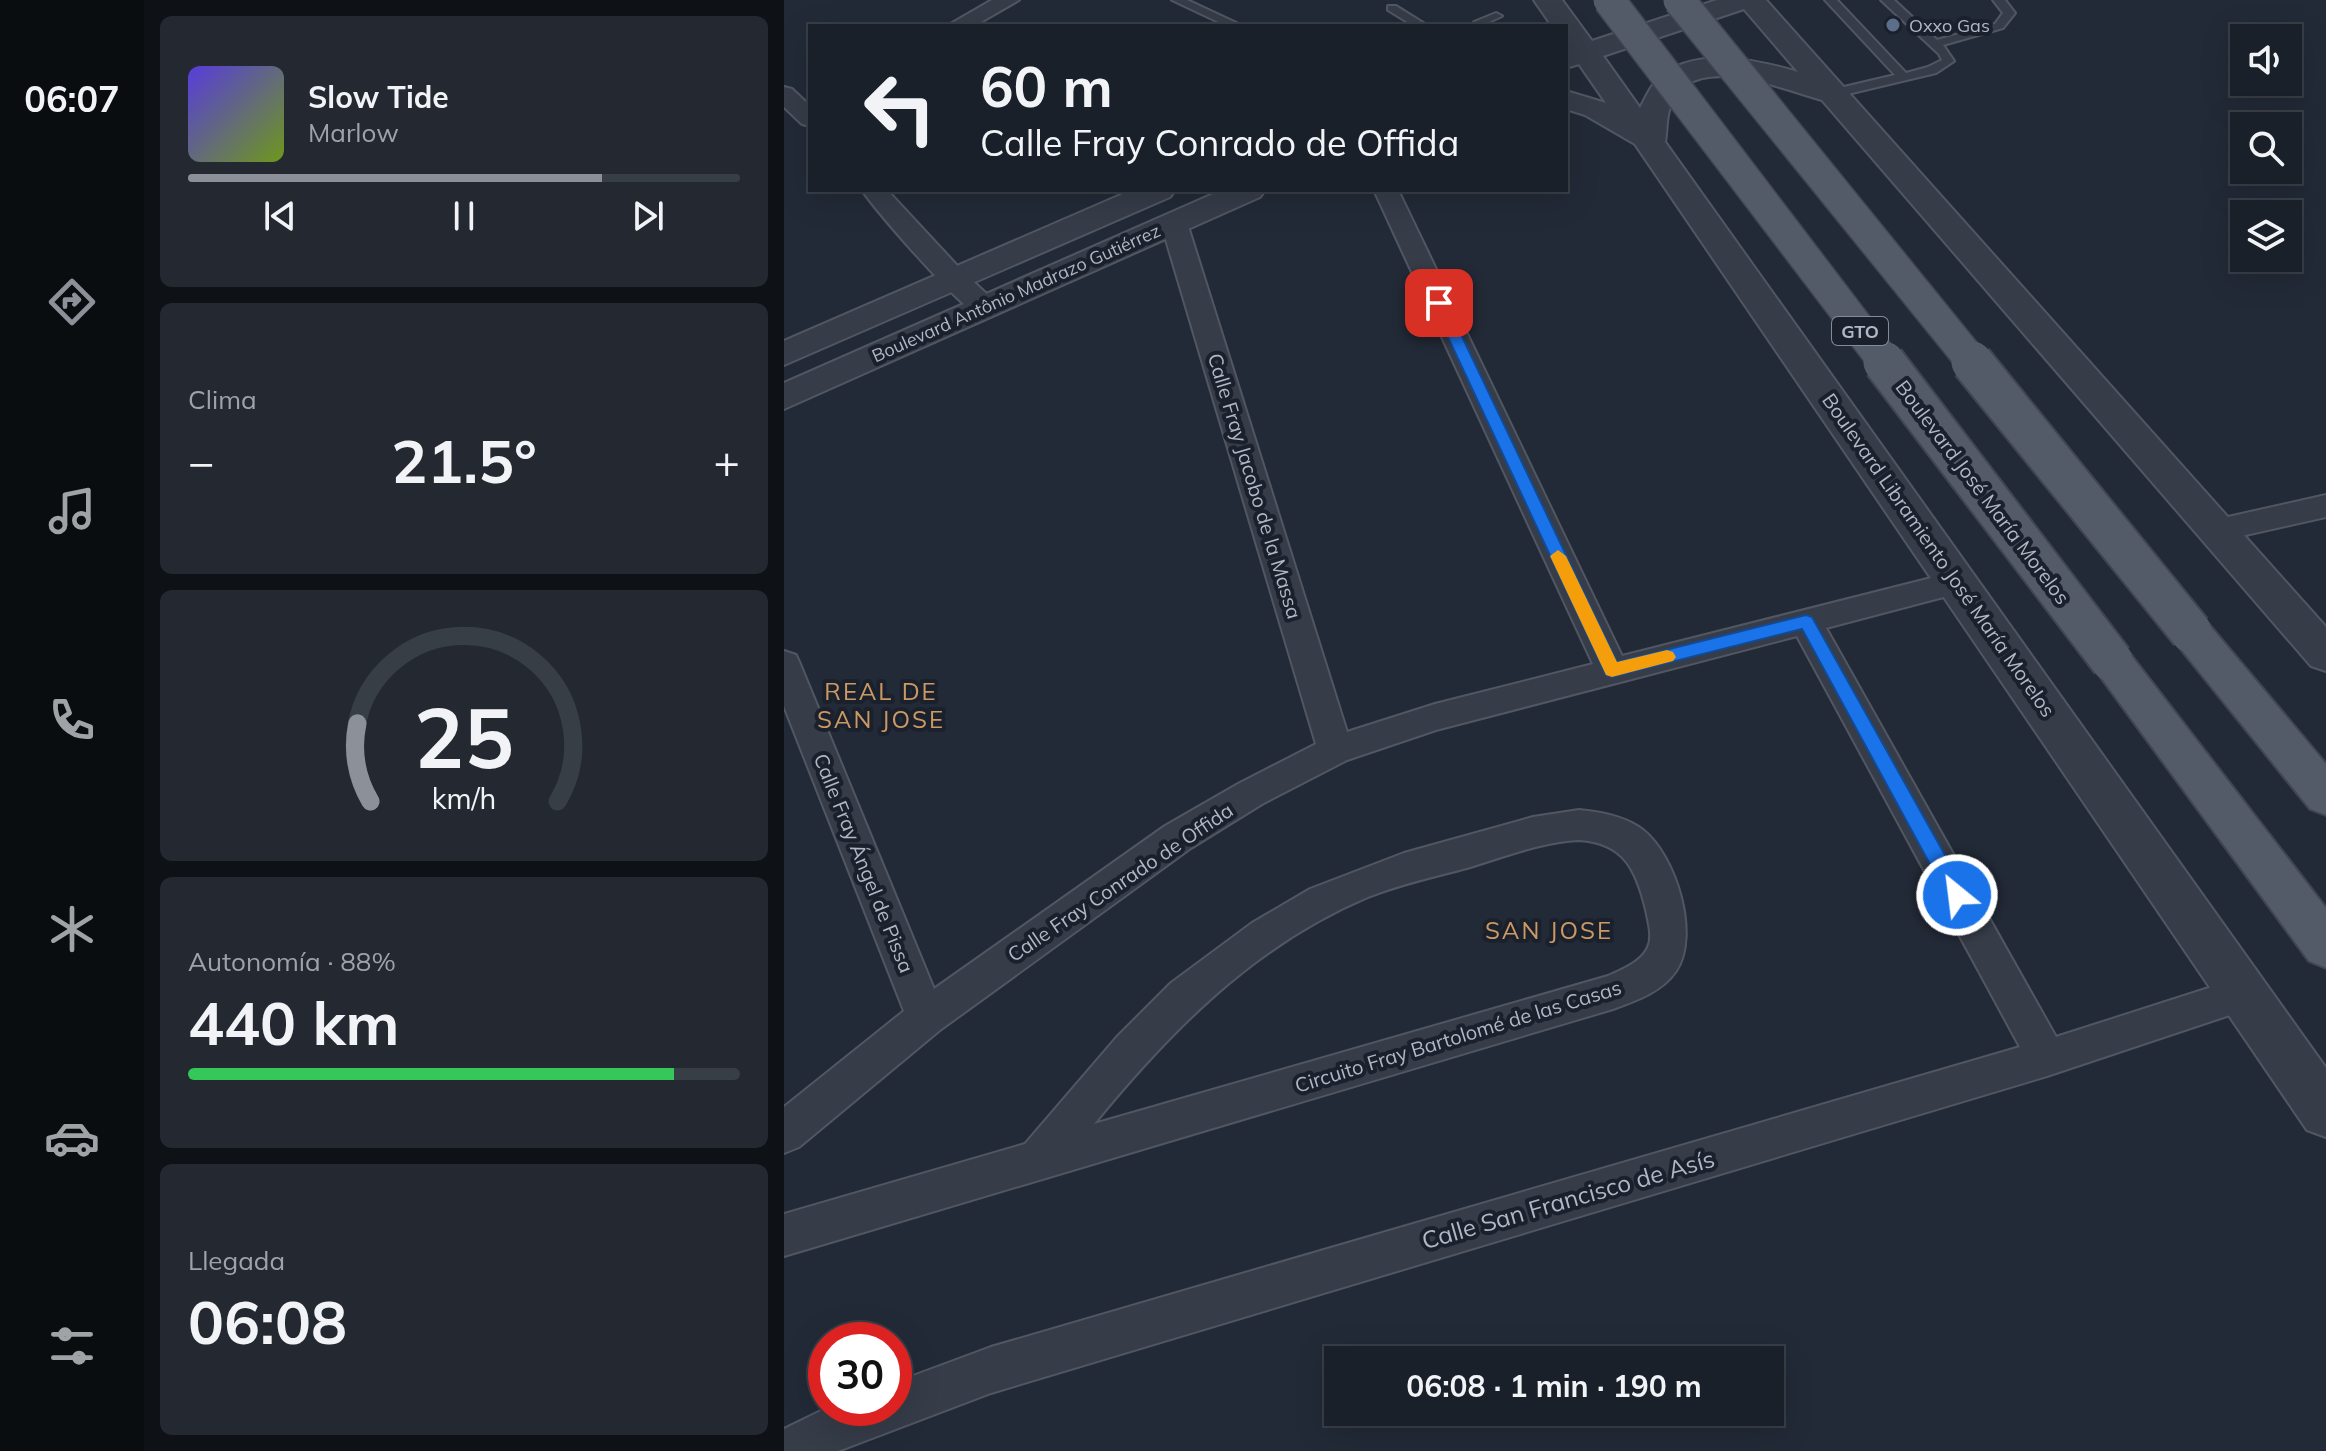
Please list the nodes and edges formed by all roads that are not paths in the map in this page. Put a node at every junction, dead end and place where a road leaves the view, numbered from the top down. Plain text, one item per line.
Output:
1 (1008, 0) edge
2 (1178, 0) edge
3 (1609, 0) edge
4 (1623, 0) edge
5 (1679, 0) edge
6 (1744, 0) edge
7 (1751, 0) edge
8 (1831, 0) edge
9 (1887, 0) edge
10 (1999, 0) edge
11 (973, 6) edge
12 (1392, 8) dead end
13 (1552, 15) edge
14 (1496, 16) dead end
15 (960, 24) edge
16 (1232, 24) edge
17 (1419, 24) edge
18 (1484, 24) edge
19 (1935, 44) junction
20 (1576, 55) edge
21 (1903, 77) junction
22 (784, 94) edge
23 (1831, 94) junction
24 (1568, 101) edge
25 (802, 115) edge
26 (1650, 142) junction
27 (876, 192) edge
28 (1154, 192) edge
29 (1244, 192) edge
30 (1387, 192) edge
31 (1174, 223) junction
32 (954, 278) junction
33 (985, 307) junction
34 (784, 354) edge
35 (784, 397) edge
36 (2326, 506) edge
37 (2219, 530) junction
38 (1959, 582) junction
39 (1806, 622) junction
40 (2326, 655) edge
41 (784, 664) edge
42 (1612, 670) junction
43 (1335, 750) junction
44 (2326, 796) edge
45 (2326, 946) edge
46 (2243, 994) junction
47 (926, 1017) junction
48 (2047, 1058) junction
49 (2326, 1112) edge
50 (784, 1133) edge
51 (1040, 1158) junction
52 (784, 1235) edge
53 (912, 1399) edge
54 (840, 1426) edge
55 (789, 1451) edge

1 - 11 street
2 - 16 lane
3 - 45 main road, Boulevard José María Morelos / GTO, bridge
4 - 13 street
5 - 44 main road, bridge
6 - 20 street
7 - 23 street
8 - 21 lane
9 - 19 lane
10 - 19 lane
11 - 15 street
12 - 17 lane
14 - 18 lane
19 - 21 lane
20 - 26 street, Boulevard Libramiento José María Morelos
21 - 23 lane
22 - 25 street
23 - 26 street
23 - 37 street
24 - 26 street
26 - 38 street, Boulevard Libramiento José María Morelos
27 - 32 street
28 - 32 street, Boulevard Antônio Madrazo Gutiérrez
29 - 31 street, Boulevard Antônio Madrazo Gutiérrez
30 - 42 street
31 - 33 street, Boulevard Antônio Madrazo Gutiérrez
31 - 43 street, Calle Fray Jacobo de la Massa
32 - 33 street
32 - 34 street, Boulevard Antônio Madrazo Gutiérrez
33 - 35 street, Boulevard Antônio Madrazo Gutiérrez
36 - 37 street
37 - 40 street
38 - 39 street, Calle Fray Conrado de Offida
38 - 46 street, Boulevard Libramiento José María Morelos
39 - 42 street, Calle Fray Conrado de Offida
39 - 48 street
41 - 47 street, Calle Fray Ángel de Pissa
42 - 43 street, Calle Fray Conrado de Offida
43 - 47 street, Calle Fray Conrado de Offida
46 - 48 street, Calle San Francisco de Asís
46 - 49 street, Boulevard Libramiento José María Morelos
47 - 50 street, Calle Fray Conrado de Offida
48 - 53 street, Calle San Francisco de Asís
51 - 51 street, Circuito Fray Bartolomé de las Casas
51 - 52 street, Circuito Fray Bartolomé de las Casas
54 - 55 street

